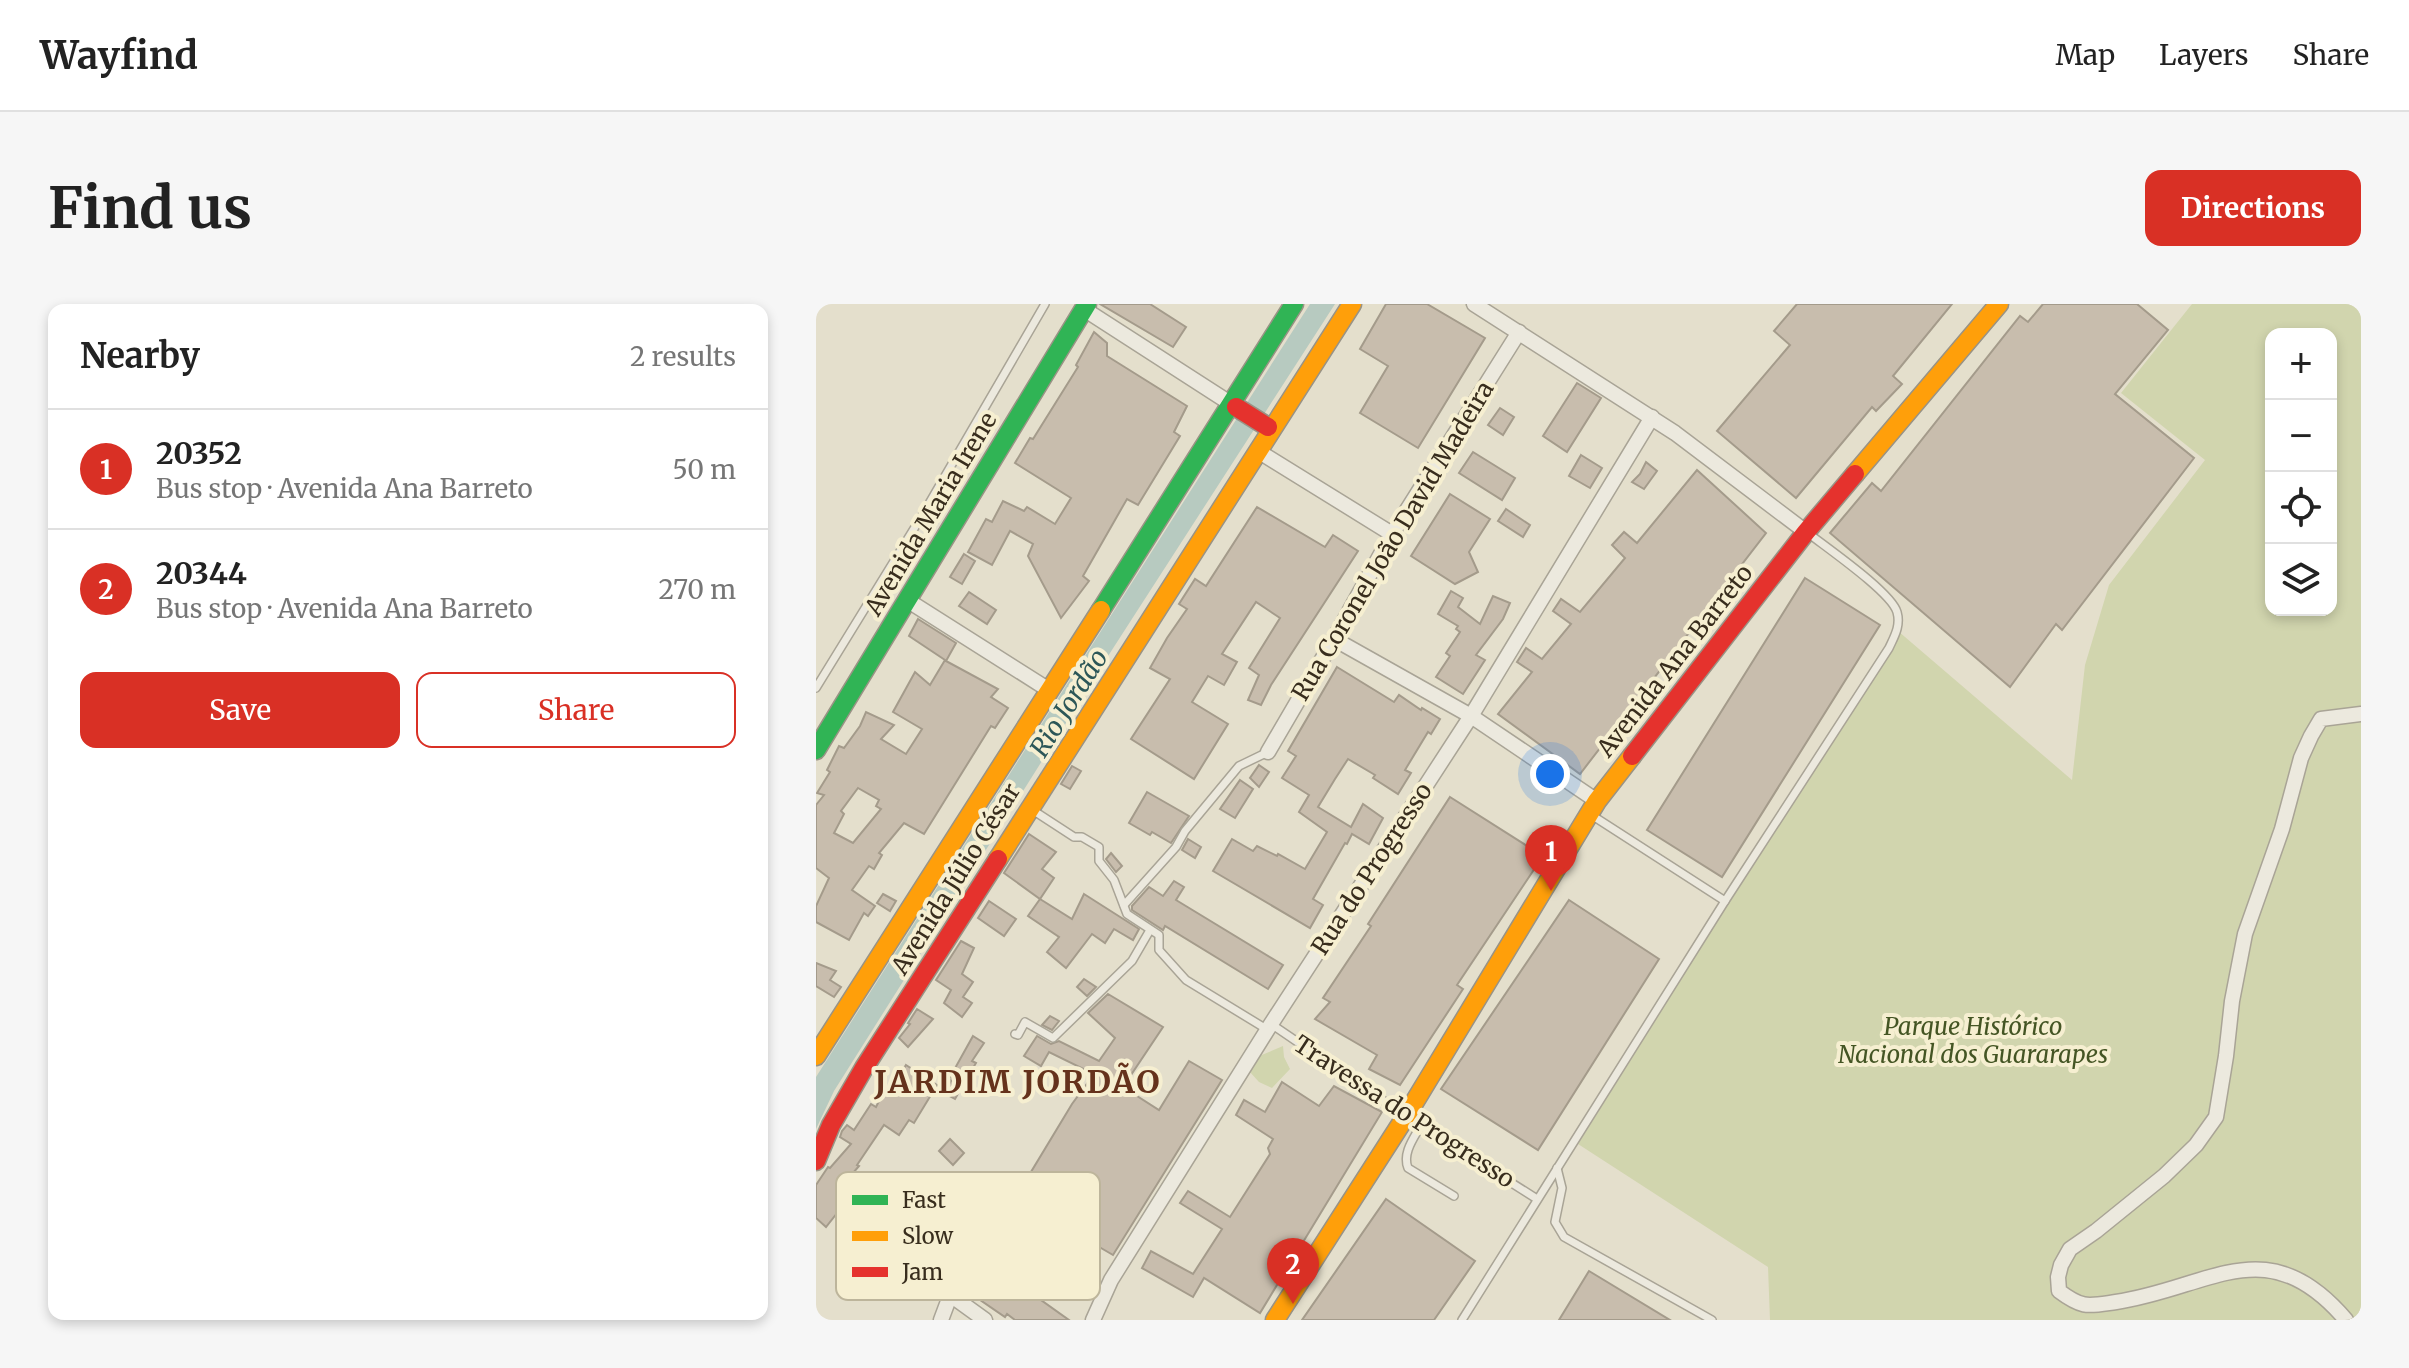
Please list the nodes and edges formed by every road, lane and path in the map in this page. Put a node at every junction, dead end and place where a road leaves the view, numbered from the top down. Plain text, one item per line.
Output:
1 (1045, 304) edge
2 (1294, 304) edge
3 (1352, 304) edge
4 (1474, 304) edge
5 (1999, 304) edge
6 (1086, 307) edge
7 (1519, 332) junction
8 (1233, 405) junction
9 (1652, 417) junction
10 (1270, 428) junction
11 (1258, 451) junction
12 (1806, 532) junction
13 (1392, 534) junction
14 (907, 600) junction
15 (1334, 639) junction
16 (816, 688) edge
17 (1049, 690) junction
18 (2361, 714) edge
19 (1471, 716) junction
20 (816, 750) edge
21 (1268, 752) joint
22 (1593, 807) junction
23 (1029, 808) junction
24 (1725, 901) junction
25 (1124, 905) junction
26 (1150, 930) junction
27 (1270, 1027) junction
28 (1015, 1034) dead end
29 (816, 1056) edge
30 (1413, 1120) junction
31 (816, 1161) edge
32 (1557, 1168) junction
33 (1454, 1196) dead end
34 (1537, 1199) junction
35 (948, 1300) edge
36 (956, 1300) edge
37 (941, 1320) edge
38 (985, 1320) edge
39 (1093, 1320) edge
40 (1275, 1320) edge
41 (1462, 1320) edge
42 (1712, 1320) edge
43 (2346, 1320) edge

1 - 16 lane
2 - 8 street, Avenida Júlio César
3 - 10 street, Avenida Júlio César
4 - 7 street
5 - 12 street, Avenida Ana Barreto
6 - 8 street
6 - 14 street, Avenida Maria Irene
7 - 9 street
7 - 13 street, Rua Coronel João David Madeira
8 - 10 street
8 - 17 street, Avenida Júlio César
9 - 12 street
9 - 19 street, Rua do Progresso
10 - 11 street, Avenida Júlio César
11 - 13 street
11 - 23 street, Avenida Júlio César
12 - 22 street, Avenida Ana Barreto
12 - 24 lane
13 - 15 street, Rua Coronel João David Madeira
14 - 17 street
14 - 20 street, Avenida Maria Irene
15 - 19 street
15 - 21 street, Rua Coronel João David Madeira
17 - 29 street, Avenida Júlio César
18 - 43 street
19 - 22 street
19 - 27 street, Rua do Progresso
21 - 25 lane
22 - 24 lane
22 - 30 street, Avenida Ana Barreto
23 - 25 lane, Travessa do Progresso
23 - 31 street, Avenida Júlio César
24 - 32 lane
25 - 26 lane, Travessa do Progresso
26 - 27 lane, Travessa do Progresso
26 - 28 lane
27 - 30 lane, Travessa do Progresso
27 - 39 street, Rua do Progresso
30 - 33 lane
30 - 34 lane, Travessa do Progresso
30 - 40 street, Avenida Ana Barreto
32 - 34 lane
32 - 42 lane
34 - 41 lane
35 - 37 street
36 - 38 street

